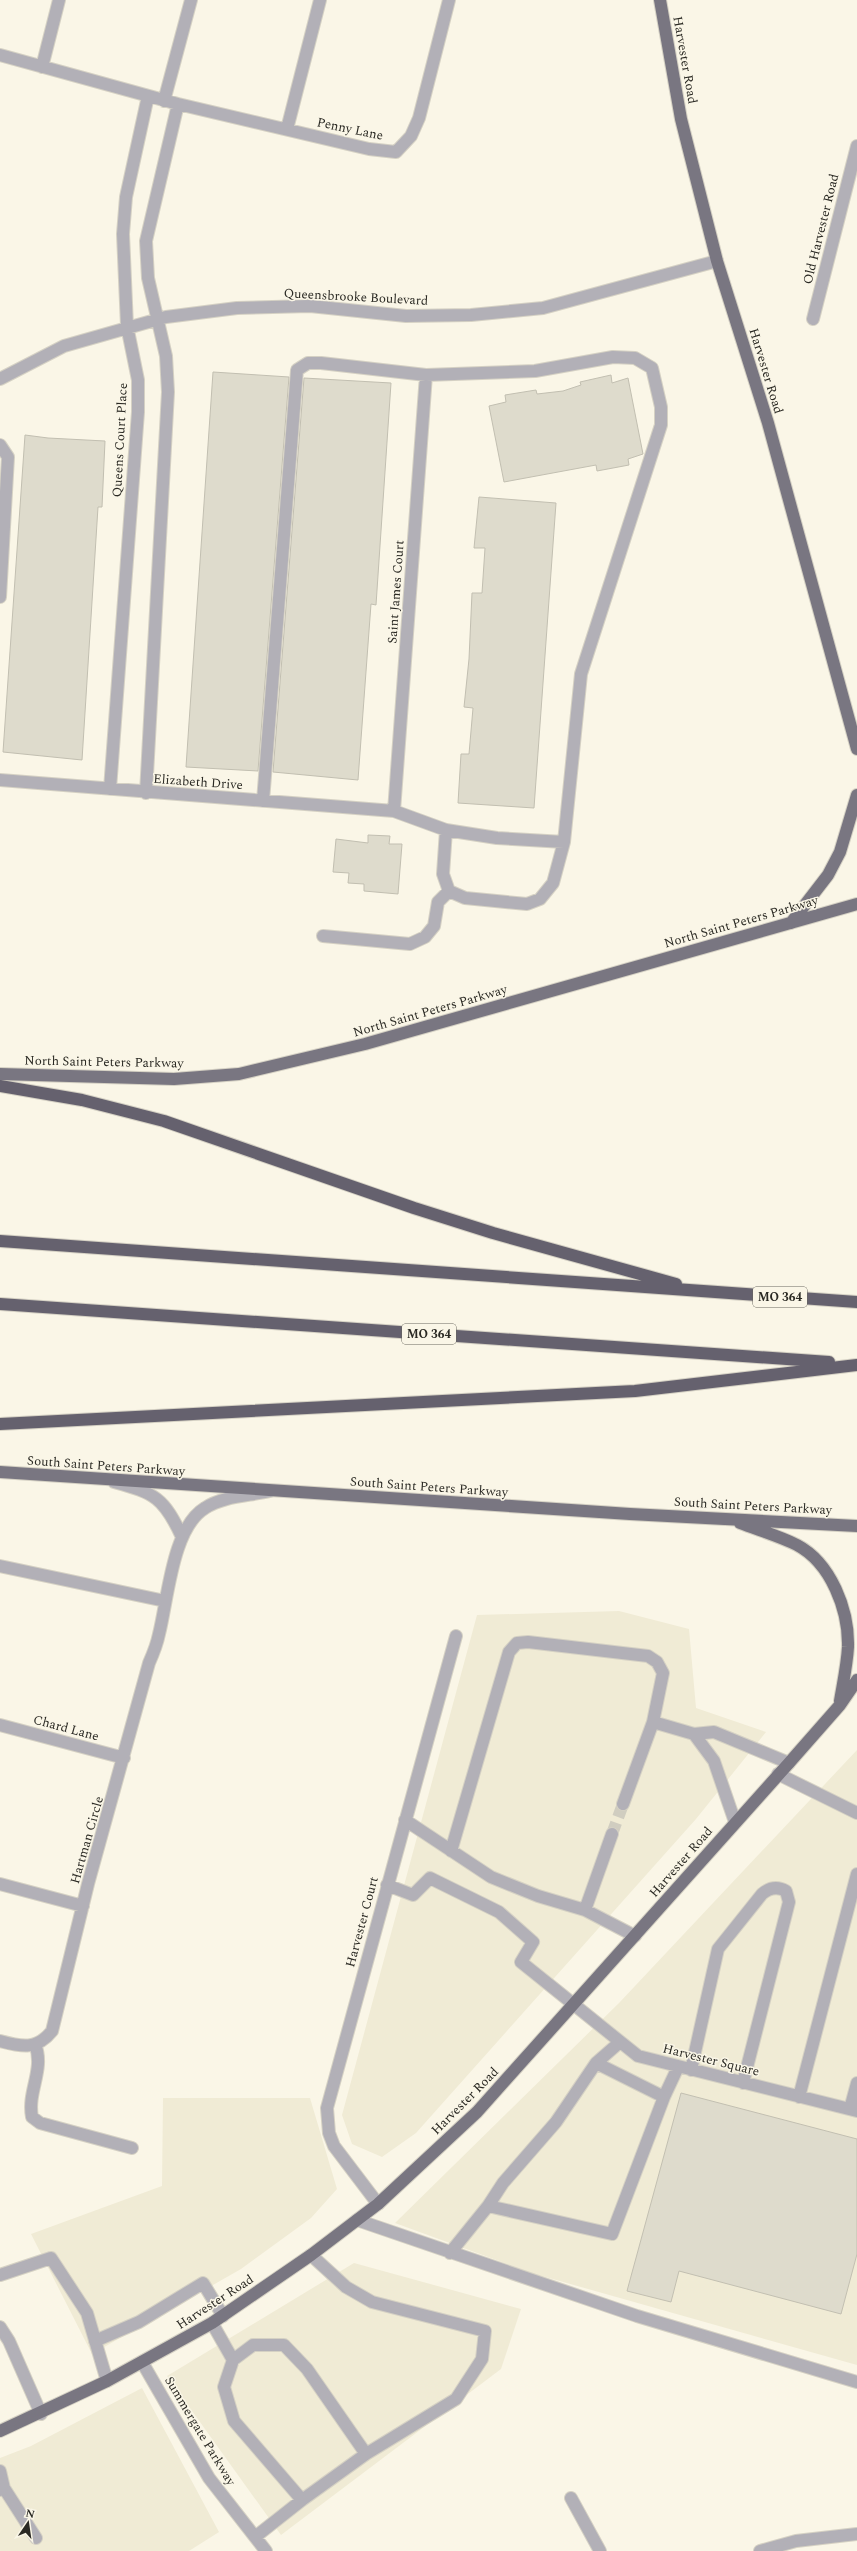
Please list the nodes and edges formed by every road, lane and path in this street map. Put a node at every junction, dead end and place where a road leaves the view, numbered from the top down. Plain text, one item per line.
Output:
1 (59, 0) edge
2 (191, 0) edge
3 (320, 0) edge
4 (449, 0) edge
5 (660, 0) edge
6 (0, 55) edge
7 (42, 67) junction
8 (148, 96) junction
9 (164, 101) junction
10 (178, 104) junction
11 (287, 129) junction
12 (857, 146) edge
13 (717, 261) junction
14 (159, 318) junction
15 (813, 319) dead end
16 (127, 326) junction
17 (426, 374) junction
18 (0, 379) edge
19 (0, 445) edge
20 (0, 597) edge
21 (857, 749) edge
22 (0, 780) edge
23 (110, 789) junction
24 (146, 793) junction
25 (857, 795) edge
26 (263, 801) junction
27 (394, 811) junction
28 (446, 830) junction
29 (564, 842) junction
30 (449, 891) junction
31 (857, 904) edge
32 (791, 923) junction
33 (323, 936) dead end
34 (0, 1074) edge
35 (0, 1086) edge
36 (0, 1241) edge
37 (702, 1291) junction
38 (857, 1302) edge
39 (0, 1304) edge
40 (857, 1364) edge
41 (0, 1424) edge
42 (0, 1472) edge
43 (107, 1480) junction
44 (270, 1491) junction
45 (730, 1519) junction
46 (857, 1526) edge
47 (182, 1537) junction
48 (0, 1566) edge
49 (165, 1601) junction
50 (456, 1636) dead end
51 (857, 1680) edge
52 (840, 1705) junction
53 (653, 1722) junction
54 (0, 1725) edge
55 (694, 1734) junction
56 (124, 1758) junction
57 (789, 1763) junction
58 (778, 1774) junction
59 (623, 1804) tunnel mouth
60 (857, 1813) edge
61 (405, 1820) junction
62 (735, 1822) junction
63 (612, 1834) tunnel mouth
64 (450, 1851) junction
65 (857, 1874) edge
66 (0, 1884) edge
67 (387, 1885) junction
68 (83, 1906) junction
69 (585, 1910) junction
70 (635, 1936) junction
71 (573, 2005) junction
72 (0, 2041) edge
73 (620, 2042) junction
74 (35, 2044) junction
75 (596, 2063) junction
76 (678, 2066) junction
77 (691, 2070) junction
78 (743, 2083) junction
79 (857, 2083) edge
80 (799, 2096) junction
81 (664, 2097) junction
82 (853, 2110) edge
83 (132, 2148) dead end
84 (378, 2204) junction
85 (488, 2206) junction
86 (357, 2220) junction
87 (450, 2253) junction
88 (311, 2255) junction
89 (0, 2275) edge
90 (223, 2316) junction
91 (212, 2324) junction
92 (0, 2327) edge
93 (95, 2341) junction
94 (4, 2343) edge
95 (233, 2360) junction
96 (142, 2362) junction
97 (107, 2381) junction
98 (857, 2382) edge
99 (40, 2414) junction
100 (0, 2431) edge
101 (366, 2454) junction
102 (0, 2471) edge
103 (2, 2489) edge
104 (571, 2498) dead end
105 (302, 2500) junction
106 (857, 2534) edge
107 (36, 2538) dead end
108 (259, 2546) edge
109 (797, 2546) edge
110 (600, 2551) edge
111 (760, 2551) edge

1 - 7 street
2 - 9 street
3 - 11 street
4 - 11 street, Penny Lane
5 - 13 main road, Harvester Road
6 - 7 street, Penny Lane
7 - 8 street, Penny Lane
8 - 9 street, Penny Lane
8 - 16 street, Queens Court Place
9 - 10 street, Penny Lane
10 - 11 street, Penny Lane
10 - 14 street
12 - 15 street, Old Harvester Road
13 - 14 street, Queensbrooke Boulevard
13 - 21 main road, Harvester Road
14 - 16 street, Queensbrooke Boulevard
14 - 24 street
16 - 18 street, Queensbrooke Boulevard
16 - 23 street, Queens Court Place
17 - 26 street
17 - 27 street, Saint James Court
17 - 29 street
19 - 20 street
22 - 23 street, Elizabeth Drive
23 - 24 street, Elizabeth Drive
24 - 26 street, Elizabeth Drive
25 - 32 main road
26 - 27 street, Elizabeth Drive
27 - 28 street, Elizabeth Drive
28 - 29 street, Elizabeth Drive
28 - 30 street
29 - 30 street
30 - 33 street
31 - 32 main road, North Saint Peters Parkway
32 - 34 main road, North Saint Peters Parkway
35 - 37 highway
36 - 37 highway, MO 364
37 - 38 highway, MO 364
39 - 40 highway, MO 364
40 - 41 highway
42 - 43 main road, South Saint Peters Parkway
43 - 44 main road, South Saint Peters Parkway
43 - 47 street
44 - 45 main road, South Saint Peters Parkway
44 - 47 street, Hartman Circle
45 - 46 main road, South Saint Peters Parkway
45 - 52 main road
47 - 49 street, Hartman Circle
48 - 49 street
49 - 56 street, Hartman Circle
50 - 61 street, Harvester Court
51 - 52 main road, Harvester Road
52 - 57 main road, Harvester Road
53 - 55 street
53 - 59 street
53 - 64 street
54 - 56 street, Chard Lane
55 - 57 street
55 - 62 street
56 - 68 street, Hartman Circle
57 - 58 main road, Harvester Road
58 - 60 street
58 - 62 main road, Harvester Road
61 - 64 street
61 - 67 street, Harvester Court
62 - 70 main road, Harvester Road
63 - 69 street
64 - 69 street
65 - 80 street
66 - 68 street
67 - 71 street, Harvester Square
67 - 84 street, Harvester Court
68 - 74 street, Hartman Circle
69 - 70 street
70 - 71 main road, Harvester Road
71 - 73 street, Harvester Square
71 - 84 main road, Harvester Road
72 - 74 street
73 - 75 street
73 - 76 street, Harvester Square
74 - 83 street
75 - 81 street
75 - 85 street
76 - 77 street, Harvester Square
76 - 81 street
77 - 78 street, Harvester Square
77 - 78 street
78 - 80 street, Harvester Square
79 - 82 street
80 - 82 street, Harvester Square
81 - 85 street
84 - 86 main road, Harvester Road
85 - 87 street
86 - 87 street
86 - 88 main road, Harvester Road
87 - 98 street
88 - 90 main road, Harvester Road
88 - 101 street
89 - 93 street
90 - 91 main road, Harvester Road
90 - 93 street
91 - 95 street
91 - 96 main road, Harvester Road
92 - 94 street
93 - 97 street
94 - 99 street
95 - 101 street
95 - 105 street
96 - 97 main road, Harvester Road
96 - 108 street, Summergate Parkway
97 - 99 main road, Harvester Road
99 - 100 main road, Harvester Road
101 - 105 street
102 - 103 street
103 - 107 street
104 - 110 street
105 - 108 street
106 - 109 street
109 - 111 street

